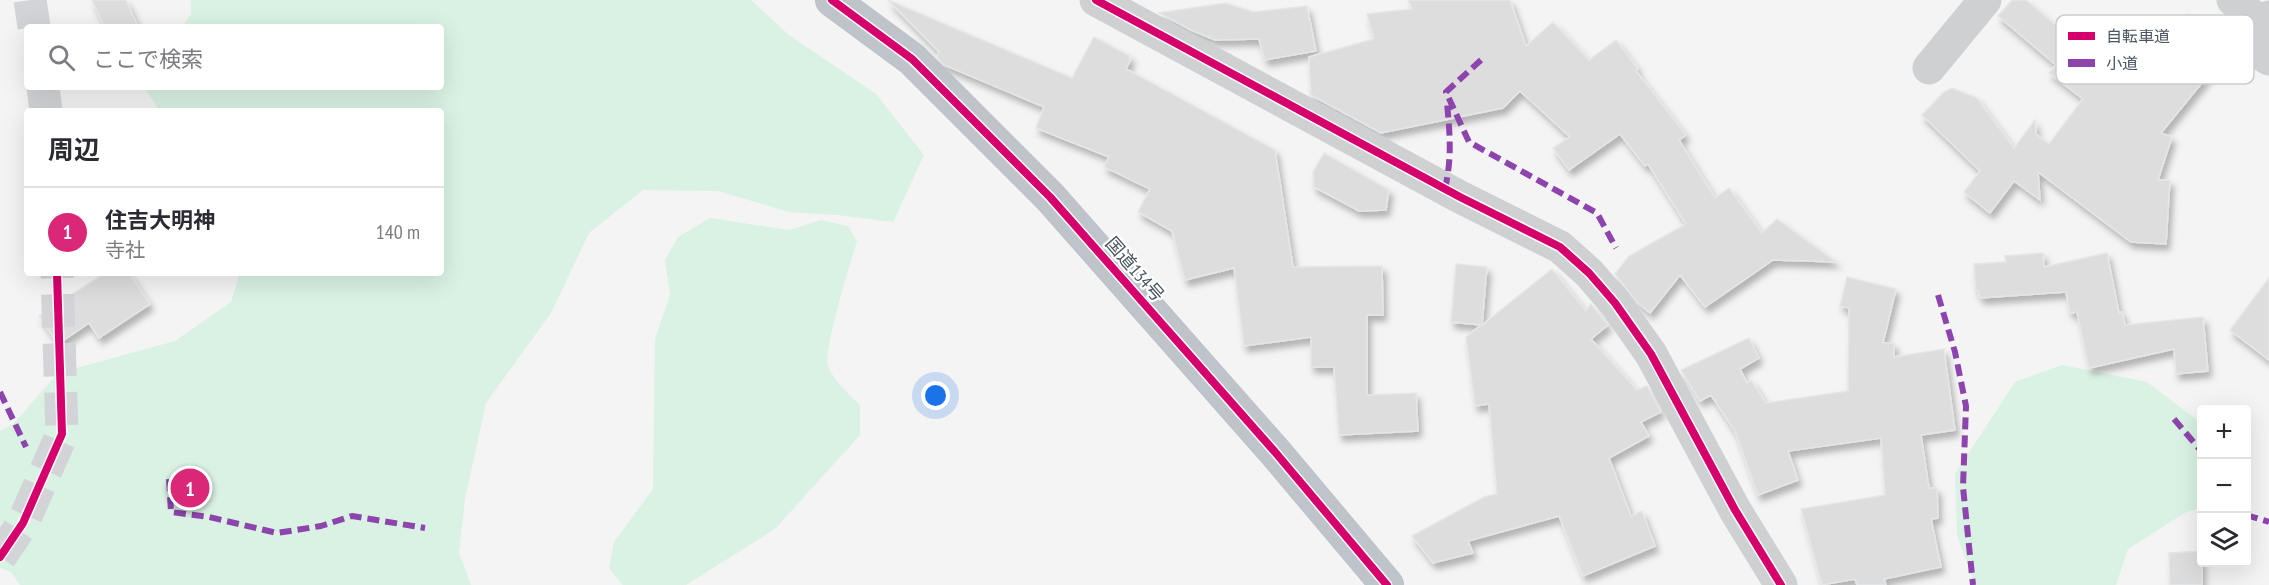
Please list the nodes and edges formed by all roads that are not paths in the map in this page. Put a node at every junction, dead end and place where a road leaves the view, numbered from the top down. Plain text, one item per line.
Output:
1 (832, 0) edge
2 (1095, 0) edge
3 (1985, 0) edge
4 (2233, 0) edge
5 (2265, 20) edge
6 (2269, 59) edge
7 (1929, 68) dead end
8 (1387, 585) edge
9 (1781, 585) edge

1 - 8 highway, 国道134号
2 - 9 street
3 - 7 street
4 - 5 street
5 - 6 street

